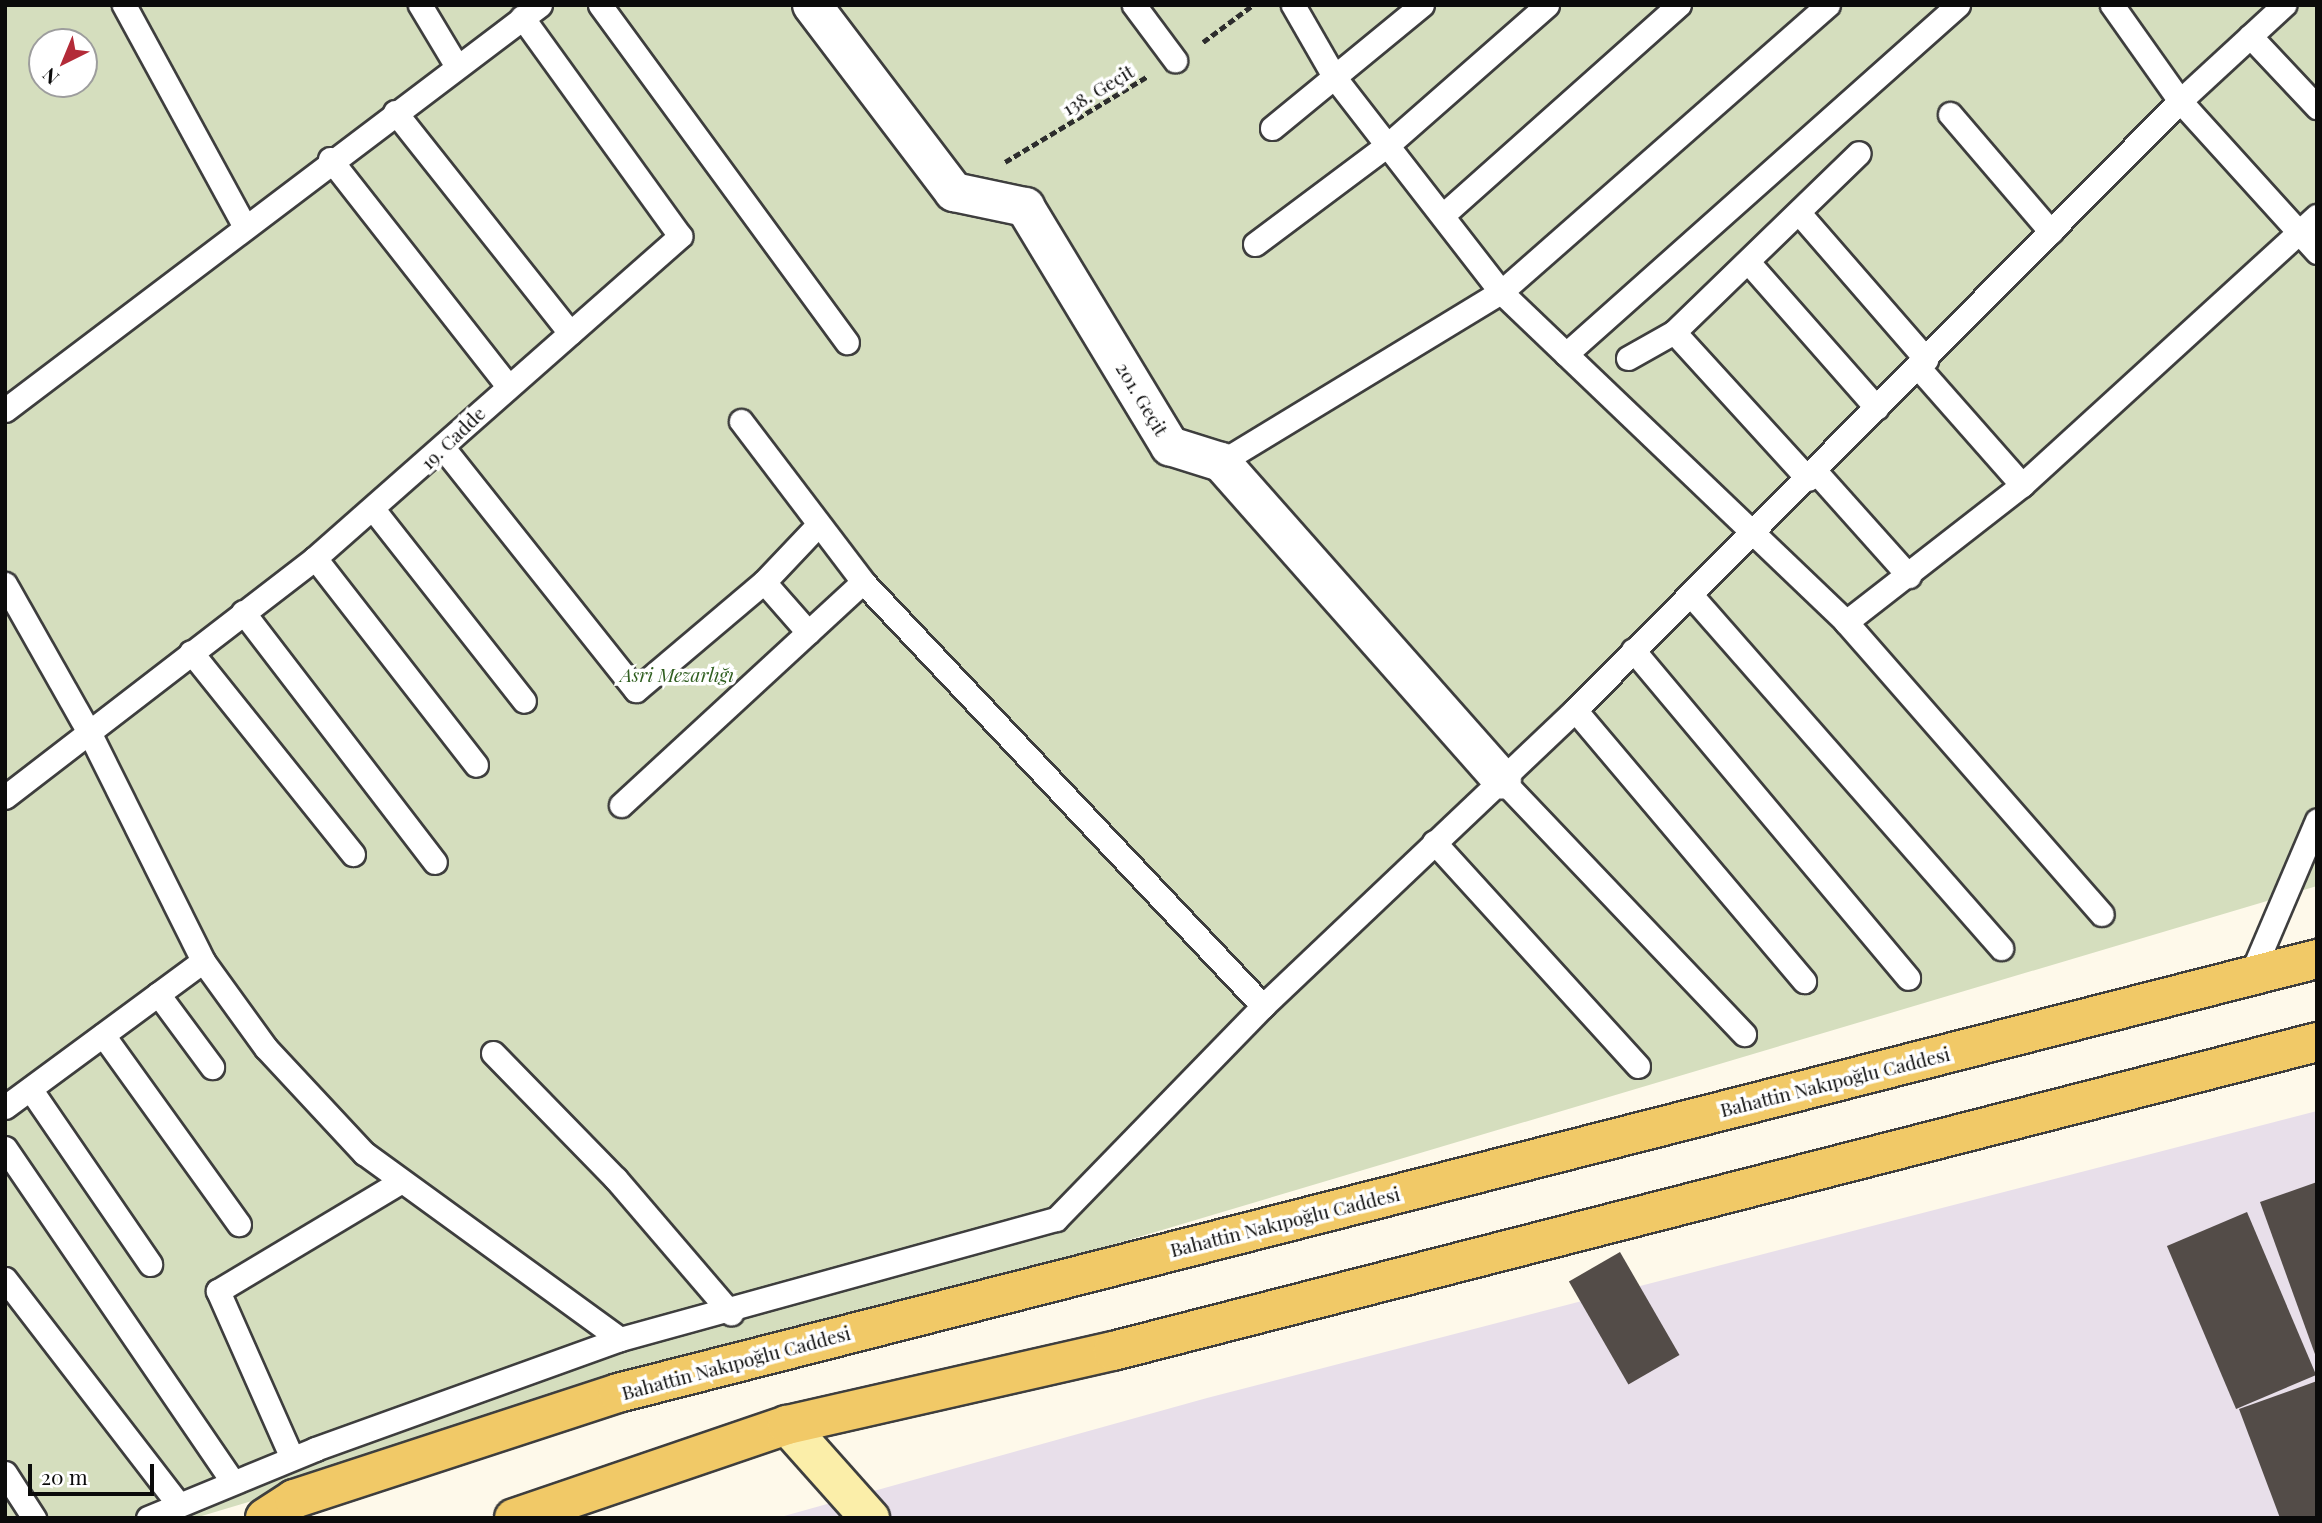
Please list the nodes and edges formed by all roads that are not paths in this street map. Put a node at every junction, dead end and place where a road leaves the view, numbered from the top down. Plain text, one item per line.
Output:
1 (124, 5) edge
2 (420, 5) edge
3 (600, 5) edge
4 (812, 5) edge
5 (1134, 5) edge
6 (1293, 5) edge
7 (1422, 5) edge
8 (1547, 5) edge
9 (1679, 5) edge
10 (1828, 5) edge
11 (1958, 5) edge
12 (2112, 5) edge
13 (2284, 5) edge
14 (531, 11) edge
15 (2250, 36) junction
16 (1175, 60) road end
17 (456, 65) junction
18 (1335, 78) junction
19 (2180, 101) junction
20 (2317, 107) edge
21 (395, 112) junction
22 (1950, 114) dead end
23 (1272, 128) dead end
24 (1390, 143) junction
25 (1859, 153) dead end
26 (330, 159) junction
27 (1799, 213) junction
28 (1443, 215) junction
29 (2317, 216) edge
30 (245, 227) junction
31 (2051, 232) junction
32 (2298, 233) junction
33 (1255, 244) dead end
34 (2317, 252) edge
35 (1749, 263) junction
36 (1501, 292) junction
37 (1674, 332) junction
38 (570, 333) junction
39 (847, 342) dead end
40 (1566, 354) junction
41 (1628, 358) dead end
42 (1922, 363) junction
43 (507, 385) junction
44 (1877, 408) junction
45 (5, 410) edge
46 (741, 421) dead end
47 (444, 449) junction
48 (1222, 462) junction
49 (1812, 475) junction
50 (2022, 485) junction
51 (373, 509) junction
52 (817, 526) junction
53 (1755, 533) junction
54 (315, 558) junction
55 (1909, 576) junction
56 (764, 582) junction
57 (863, 582) junction
58 (5, 584) edge
59 (1691, 595) junction
60 (243, 612) junction
61 (1846, 622) junction
62 (808, 632) junction
63 (1633, 650) junction
64 (191, 652) junction
65 (524, 701) dead end
66 (1575, 710) junction
67 (90, 734) junction
68 (476, 765) dead end
69 (1502, 780) junction
70 (5, 797) edge
71 (621, 805) dead end
72 (2317, 820) edge
73 (1434, 842) junction
74 (353, 854) dead end
75 (435, 862) dead end
76 (2102, 914) dead end
77 (2001, 948) dead end
78 (2317, 959) edge
79 (203, 961) junction
80 (2251, 975) junction
81 (1908, 978) dead end
82 (1804, 981) dead end
83 (158, 994) junction
84 (1263, 1006) junction
85 (1744, 1034) dead end
86 (103, 1035) junction
87 (2317, 1042) edge
88 (493, 1053) dead end
89 (1638, 1066) dead end
90 (212, 1067) dead end
91 (31, 1090) junction
92 (5, 1107) edge
93 (5, 1148) edge
94 (400, 1182) junction
95 (239, 1224) dead end
96 (150, 1264) dead end
97 (5, 1279) edge
98 (731, 1312) junction
99 (620, 1339) junction
100 (787, 1425) junction
101 (292, 1458) junction
102 (5, 1473) edge
103 (233, 1482) junction
104 (178, 1504) junction
105 (34, 1518) edge
106 (148, 1518) edge
107 (265, 1518) edge
108 (514, 1518) edge
109 (870, 1518) edge

1 - 30 lane
2 - 17 lane
3 - 39 lane
4 - 48 street, 201. Geçit
5 - 16 lane
6 - 18 lane
7 - 18 lane
8 - 24 lane
9 - 28 lane
10 - 36 lane
11 - 40 lane
12 - 19 lane
13 - 15 lane
14 - 17 lane
14 - 38 lane, 19. Cadde
15 - 19 lane
15 - 20 lane
17 - 21 lane
18 - 23 lane
18 - 24 lane
19 - 31 lane
19 - 32 lane
21 - 26 lane
21 - 38 lane
22 - 31 lane
24 - 28 lane
24 - 33 lane
25 - 27 lane
26 - 30 lane
26 - 43 lane
27 - 35 lane
27 - 42 lane
28 - 36 lane
29 - 32 lane
30 - 45 lane
31 - 42 lane
32 - 34 lane
32 - 50 lane
35 - 37 lane
35 - 44 lane
36 - 40 lane
36 - 48 lane
37 - 41 lane
37 - 49 lane
38 - 43 lane, 19. Cadde
40 - 53 lane
42 - 44 lane
42 - 50 lane
43 - 47 lane, 19. Cadde
44 - 49 lane
46 - 52 lane
47 - 51 lane, 19. Cadde
47 - 56 lane
48 - 69 street
49 - 53 lane
49 - 55 lane
50 - 55 lane
51 - 54 lane, 19. Cadde
51 - 65 lane
52 - 56 lane
52 - 57 lane
53 - 59 lane
53 - 61 lane
54 - 60 lane, 19. Cadde
54 - 68 lane
55 - 61 lane
56 - 62 lane
57 - 62 lane
57 - 84 lane
58 - 67 lane
59 - 63 lane
59 - 77 lane
60 - 64 lane, 19. Cadde
60 - 75 lane
61 - 76 lane
62 - 71 lane
63 - 66 lane
63 - 81 lane
64 - 67 lane, 19. Cadde
64 - 74 lane
66 - 69 lane
66 - 82 lane
67 - 70 lane, 19. Cadde
67 - 79 lane
69 - 73 lane
69 - 85 lane
72 - 80 lane
73 - 84 lane
73 - 89 lane
78 - 80 main road, Bahattin Nakıpoğlu Caddesi
79 - 83 lane
79 - 94 lane
80 - 107 main road, Bahattin Nakıpoğlu Caddesi
83 - 86 lane
83 - 90 lane
84 - 98 lane
86 - 91 lane
86 - 95 lane
87 - 100 main road
88 - 98 lane
91 - 92 lane
91 - 96 lane
93 - 103 lane
94 - 99 lane
94 - 101 lane
97 - 104 lane
98 - 99 lane
99 - 101 lane
100 - 108 main road
100 - 109 street
101 - 103 lane
102 - 105 lane
103 - 104 lane
104 - 106 lane

